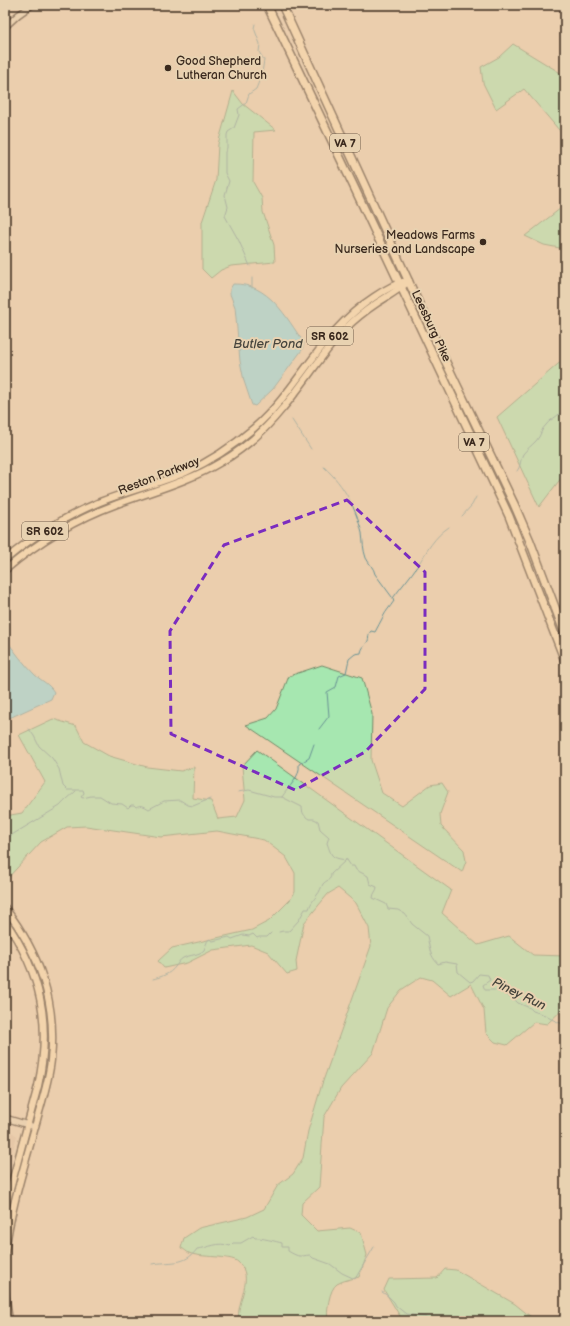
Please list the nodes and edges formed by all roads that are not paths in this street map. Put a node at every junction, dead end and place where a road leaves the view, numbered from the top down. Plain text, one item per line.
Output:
1 (32, 5) edge
2 (267, 5) edge
3 (282, 5) edge
4 (5, 27) edge
5 (409, 281) junction
6 (400, 286) junction
7 (5, 560) edge
8 (5, 570) edge
9 (565, 634) edge
10 (565, 660) edge
11 (5, 908) edge
12 (5, 921) edge
13 (5, 1118) edge
14 (27, 1125) junction
15 (35, 1127) junction
16 (5, 1208) edge
17 (5, 1252) edge
18 (5, 1292) edge
19 (9, 1321) edge

1 - 4 street
2 - 6 highway, Leesburg Pike / VA 7
3 - 5 highway, Leesburg Pike / VA 7
5 - 6 main road, Reston Parkway / SR 602
5 - 9 highway, Leesburg Pike / VA 7
6 - 7 main road, Reston Parkway / SR 602
6 - 8 main road, Reston Parkway / SR 602
6 - 10 highway, Leesburg Pike / VA 7
11 - 15 main road
12 - 14 main road
13 - 14 street
14 - 15 street
14 - 16 main road
15 - 17 main road
18 - 19 main road

